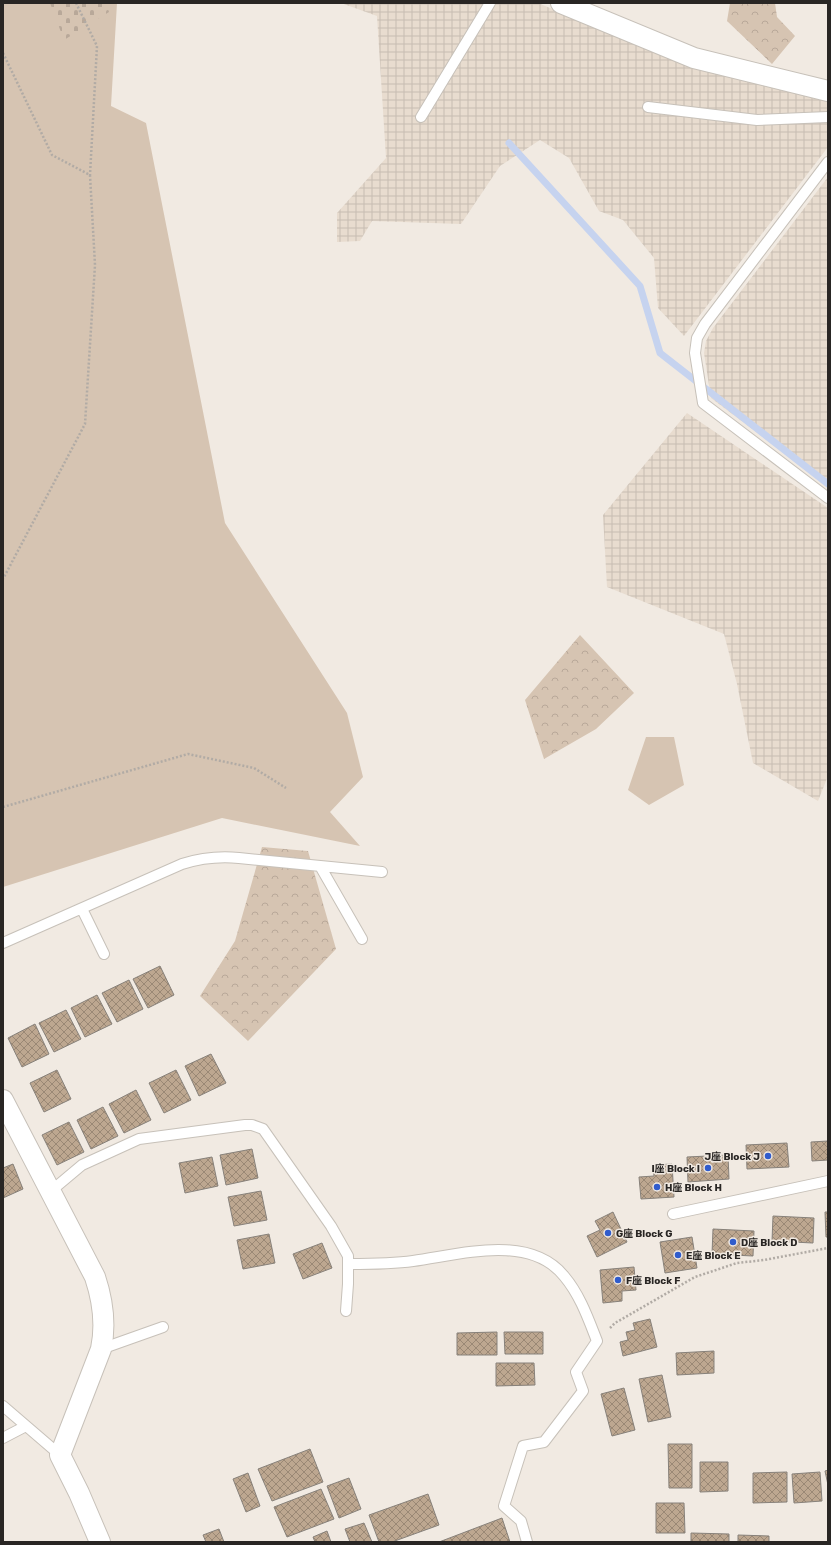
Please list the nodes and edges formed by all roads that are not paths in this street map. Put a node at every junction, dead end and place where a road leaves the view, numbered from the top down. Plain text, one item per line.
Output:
1 (490, 3) edge
2 (561, 3) edge
3 (828, 91) edge
4 (648, 107) dead end
5 (421, 117) dead end
6 (828, 117) edge
7 (828, 162) edge
8 (828, 498) edge
9 (320, 866) junction
10 (382, 872) dead end
11 (82, 909) junction
12 (362, 939) dead end
13 (3, 943) edge
14 (104, 954) dead end
15 (3, 1100) edge
16 (828, 1181) edge
17 (51, 1191) junction
18 (673, 1214) dead end
19 (349, 1264) junction
20 (346, 1312) dead end
21 (163, 1327) dead end
22 (101, 1349) junction
23 (3, 1406) edge
24 (26, 1426) junction
25 (3, 1438) edge
26 (60, 1455) junction
27 (100, 1542) edge
28 (526, 1542) edge

1 - 5 lane
2 - 3 street
4 - 6 lane
7 - 8 lane
9 - 10 lane
9 - 11 lane
9 - 12 lane
11 - 13 lane
11 - 14 lane
15 - 17 street
16 - 18 lane
17 - 19 lane
17 - 22 street
19 - 20 lane
19 - 28 lane
21 - 22 lane
22 - 26 street
23 - 24 lane
24 - 25 lane
24 - 26 lane
26 - 27 street

